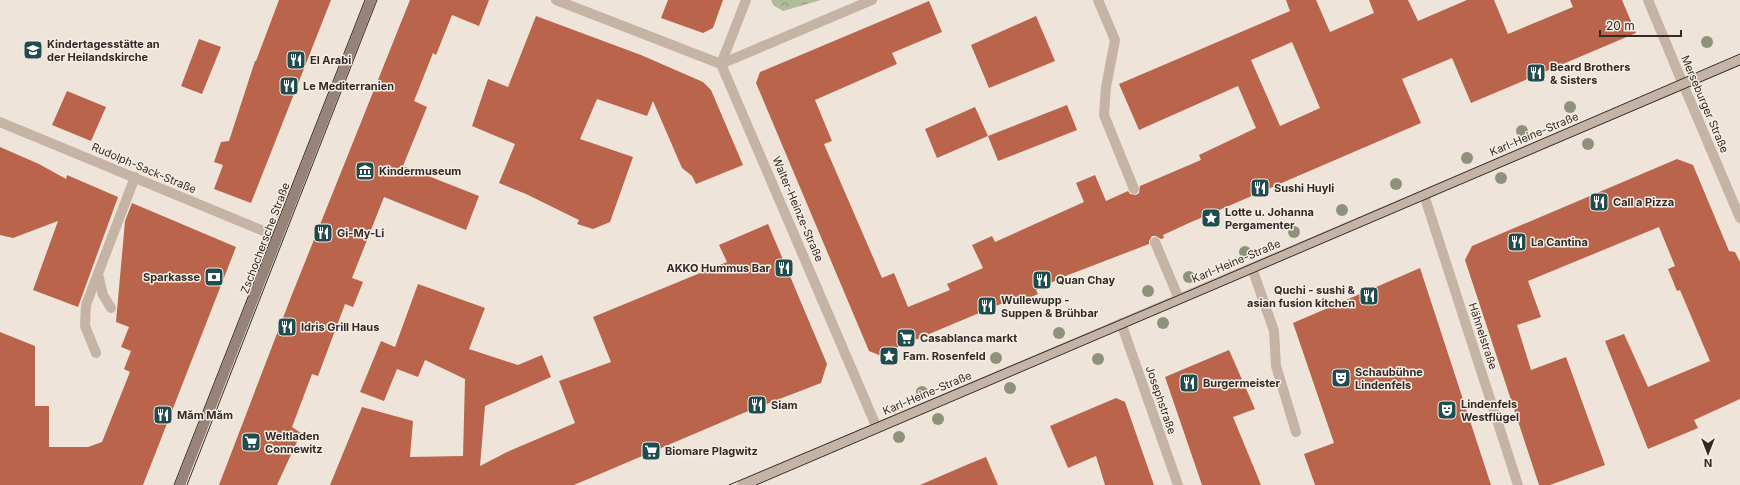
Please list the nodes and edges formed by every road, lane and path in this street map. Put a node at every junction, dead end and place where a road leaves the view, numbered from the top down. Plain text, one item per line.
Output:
1 (371, 0) edge
2 (556, 0) edge
3 (746, 0) edge
4 (872, 0) edge
5 (1098, 0) edge
6 (1648, 0) edge
7 (1740, 60) edge
8 (721, 64) junction
9 (1683, 84) junction
10 (0, 122) edge
11 (135, 177) junction
12 (1134, 189) dead end
13 (1424, 195) junction
14 (1740, 218) edge
15 (278, 237) junction
16 (1155, 242) dead end
17 (1252, 268) junction
18 (98, 274) junction
19 (1178, 299) junction
20 (111, 308) dead end
21 (1121, 323) junction
22 (96, 353) dead end
23 (877, 428) junction
24 (1296, 432) dead end
25 (180, 485) edge
26 (742, 485) edge
27 (1178, 485) edge
28 (1518, 485) edge

1 - 15 main road, Zschochersche Straße
2 - 8 street
3 - 8 street
4 - 8 street
5 - 12 street
6 - 9 street, Merseburger Straße
7 - 9 street, Karl-Heine-Straße
8 - 23 street, Walter-Heinze-Straße
9 - 13 street, Karl-Heine-Straße
9 - 14 street, Merseburger Straße
10 - 11 street, Rudolph-Sack-Straße
11 - 15 street, Rudolph-Sack-Straße
11 - 18 street
13 - 17 street, Karl-Heine-Straße
13 - 28 street, Hähnelstraße
15 - 25 main road, Zschochersche Straße
16 - 19 street
17 - 19 street, Karl-Heine-Straße
17 - 24 street
18 - 20 street
18 - 22 street
19 - 21 street, Karl-Heine-Straße
21 - 23 street, Karl-Heine-Straße
21 - 27 street, Josephstraße
23 - 26 street, Karl-Heine-Straße

